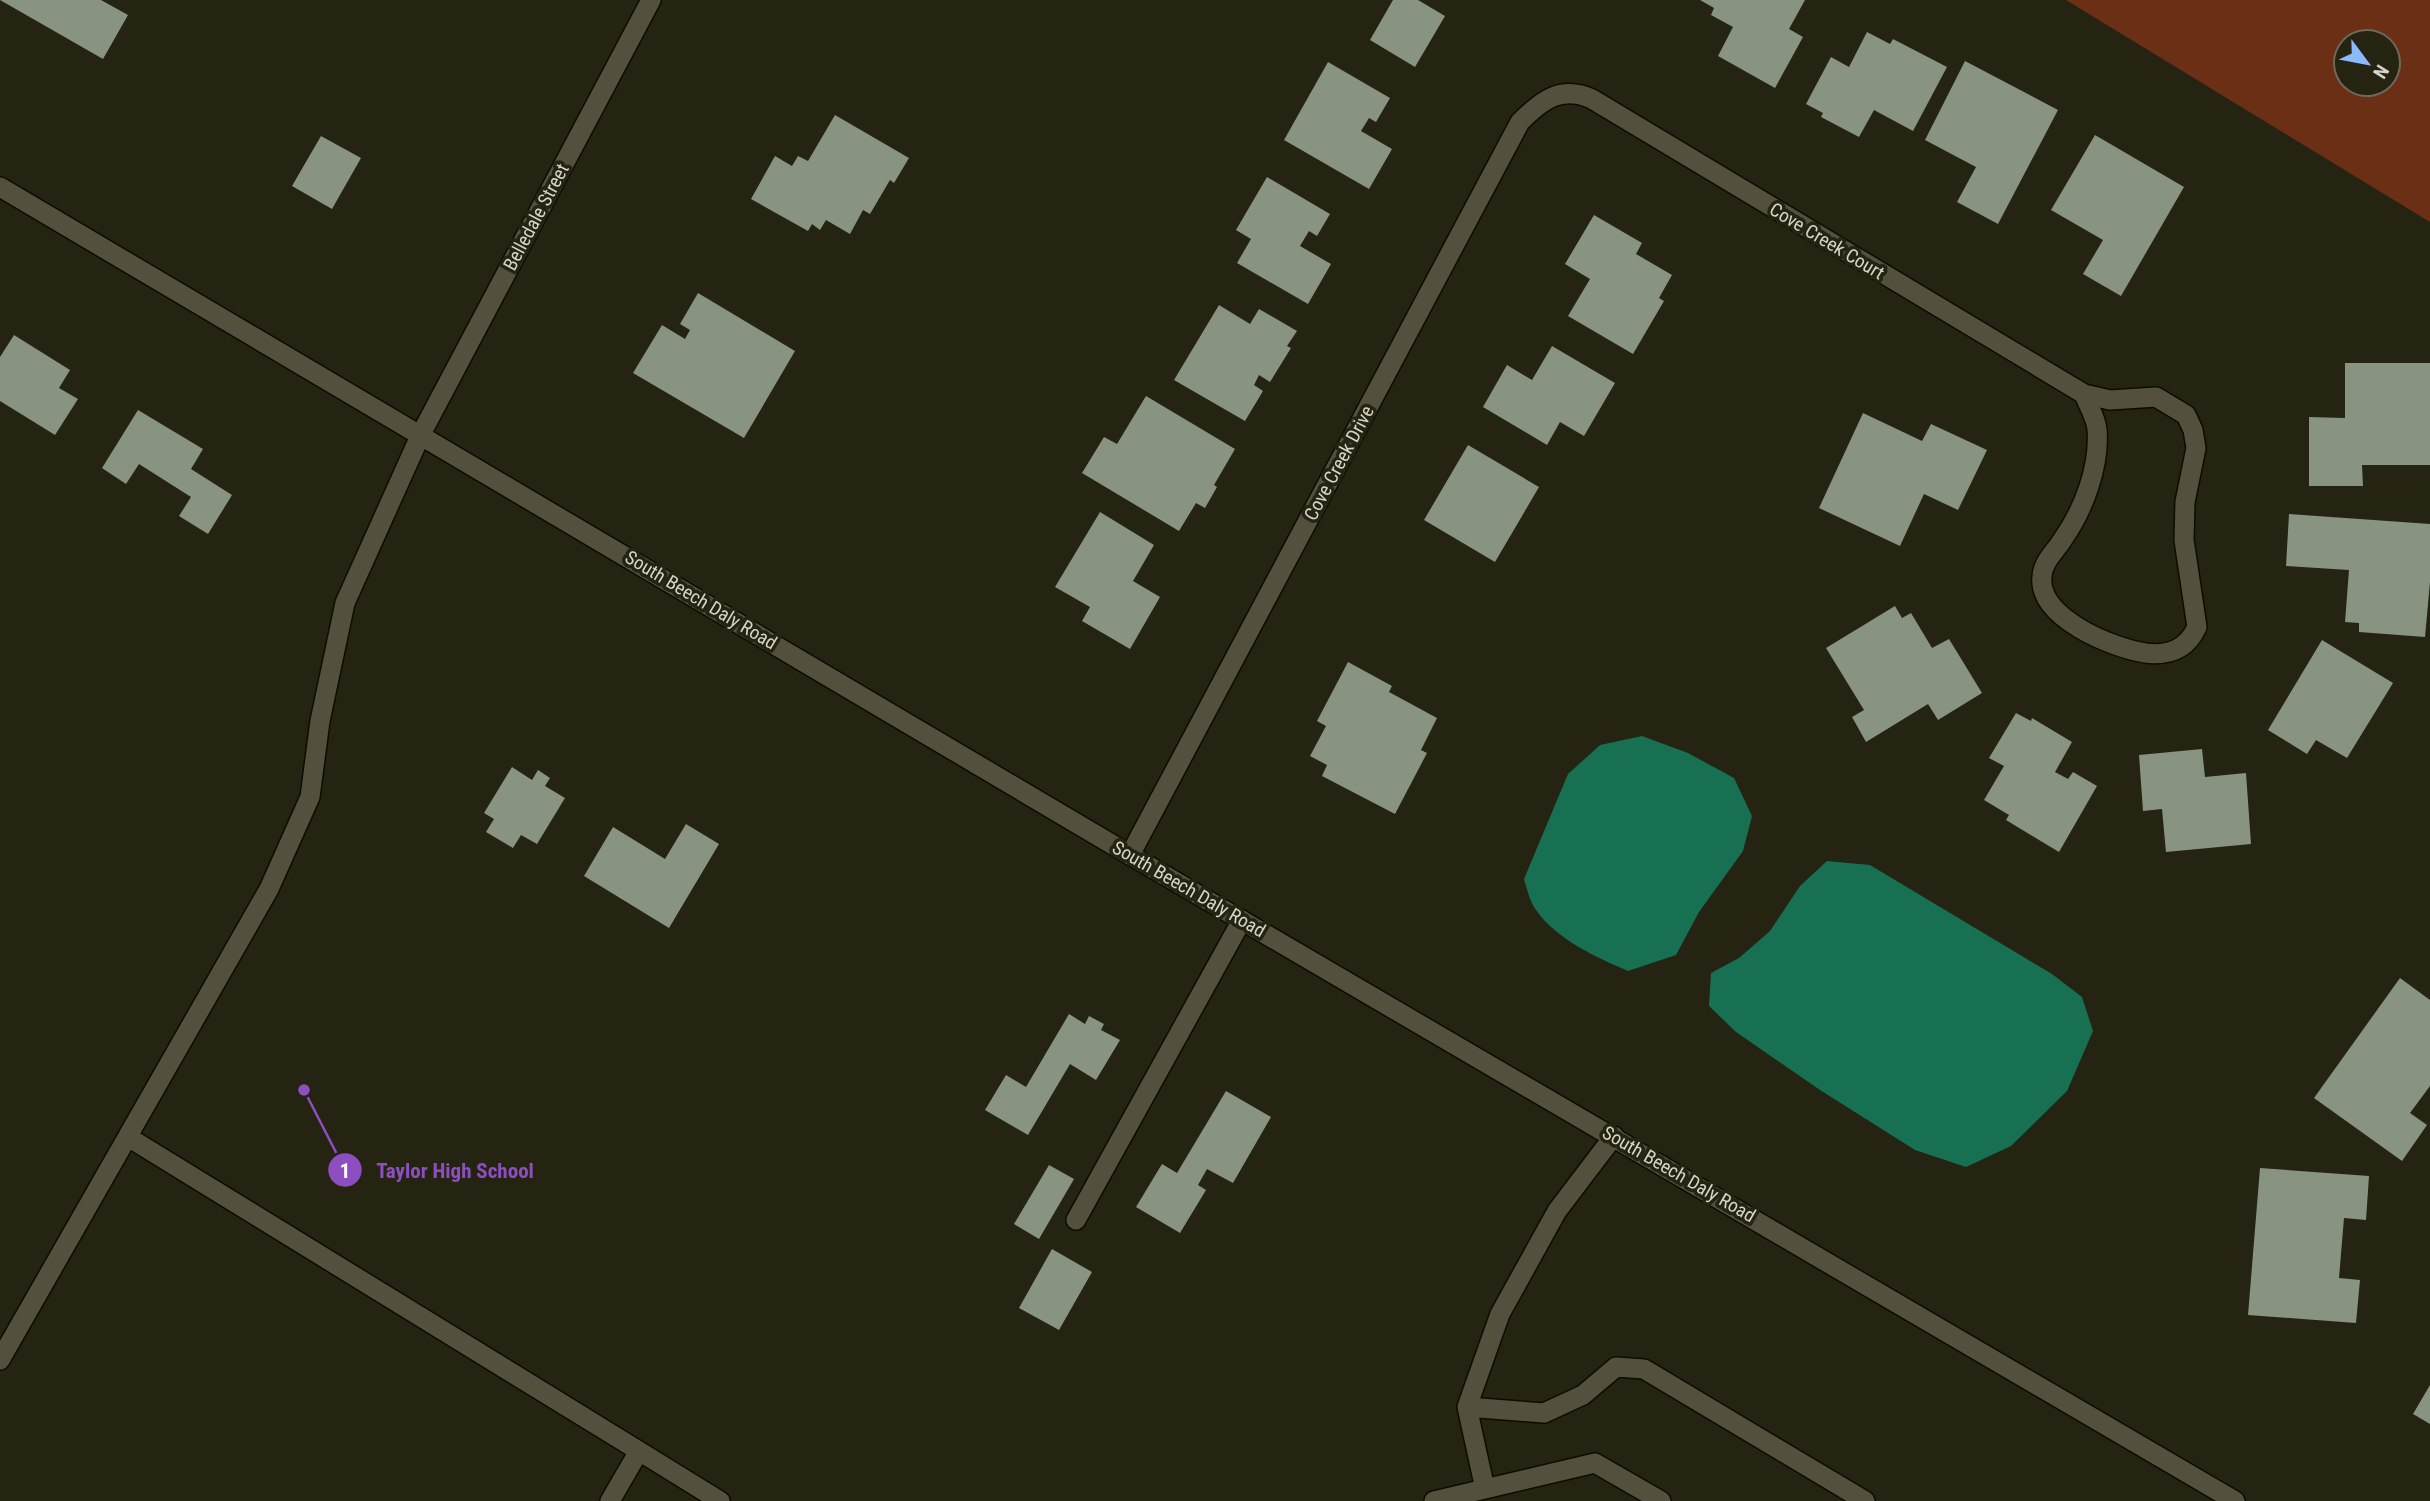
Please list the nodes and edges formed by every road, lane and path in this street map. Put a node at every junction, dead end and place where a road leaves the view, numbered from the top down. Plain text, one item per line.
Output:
1 (651, 0) edge
2 (1568, 93) joint
3 (0, 187) edge
4 (2084, 394) junction
5 (421, 434) junction
6 (1130, 855) junction
7 (1242, 920) junction
8 (1614, 1136) junction
9 (128, 1137) junction
10 (1076, 1220) dead end
11 (0, 1360) edge
12 (1466, 1407) junction
13 (639, 1451) junction
14 (1485, 1489) junction
15 (610, 1501) edge
16 (720, 1501) edge
17 (1434, 1501) edge
18 (1661, 1501) edge
19 (1865, 1501) edge
20 (2235, 1501) edge

1 - 5 street, Belledale Street
2 - 4 street, Cove Creek Court
2 - 6 street, Cove Creek Drive
3 - 5 street, South Beech Daly Road
4 - 4 street, Cove Creek Court
5 - 6 street, South Beech Daly Road
5 - 9 street, Belledale Street
6 - 7 street, South Beech Daly Road
7 - 8 street, South Beech Daly Road
7 - 10 street
8 - 12 street
8 - 20 street, South Beech Daly Road
9 - 11 street, Belledale Street
9 - 13 street
12 - 14 street
12 - 19 street
13 - 15 street
13 - 16 street
14 - 17 street
14 - 18 street

